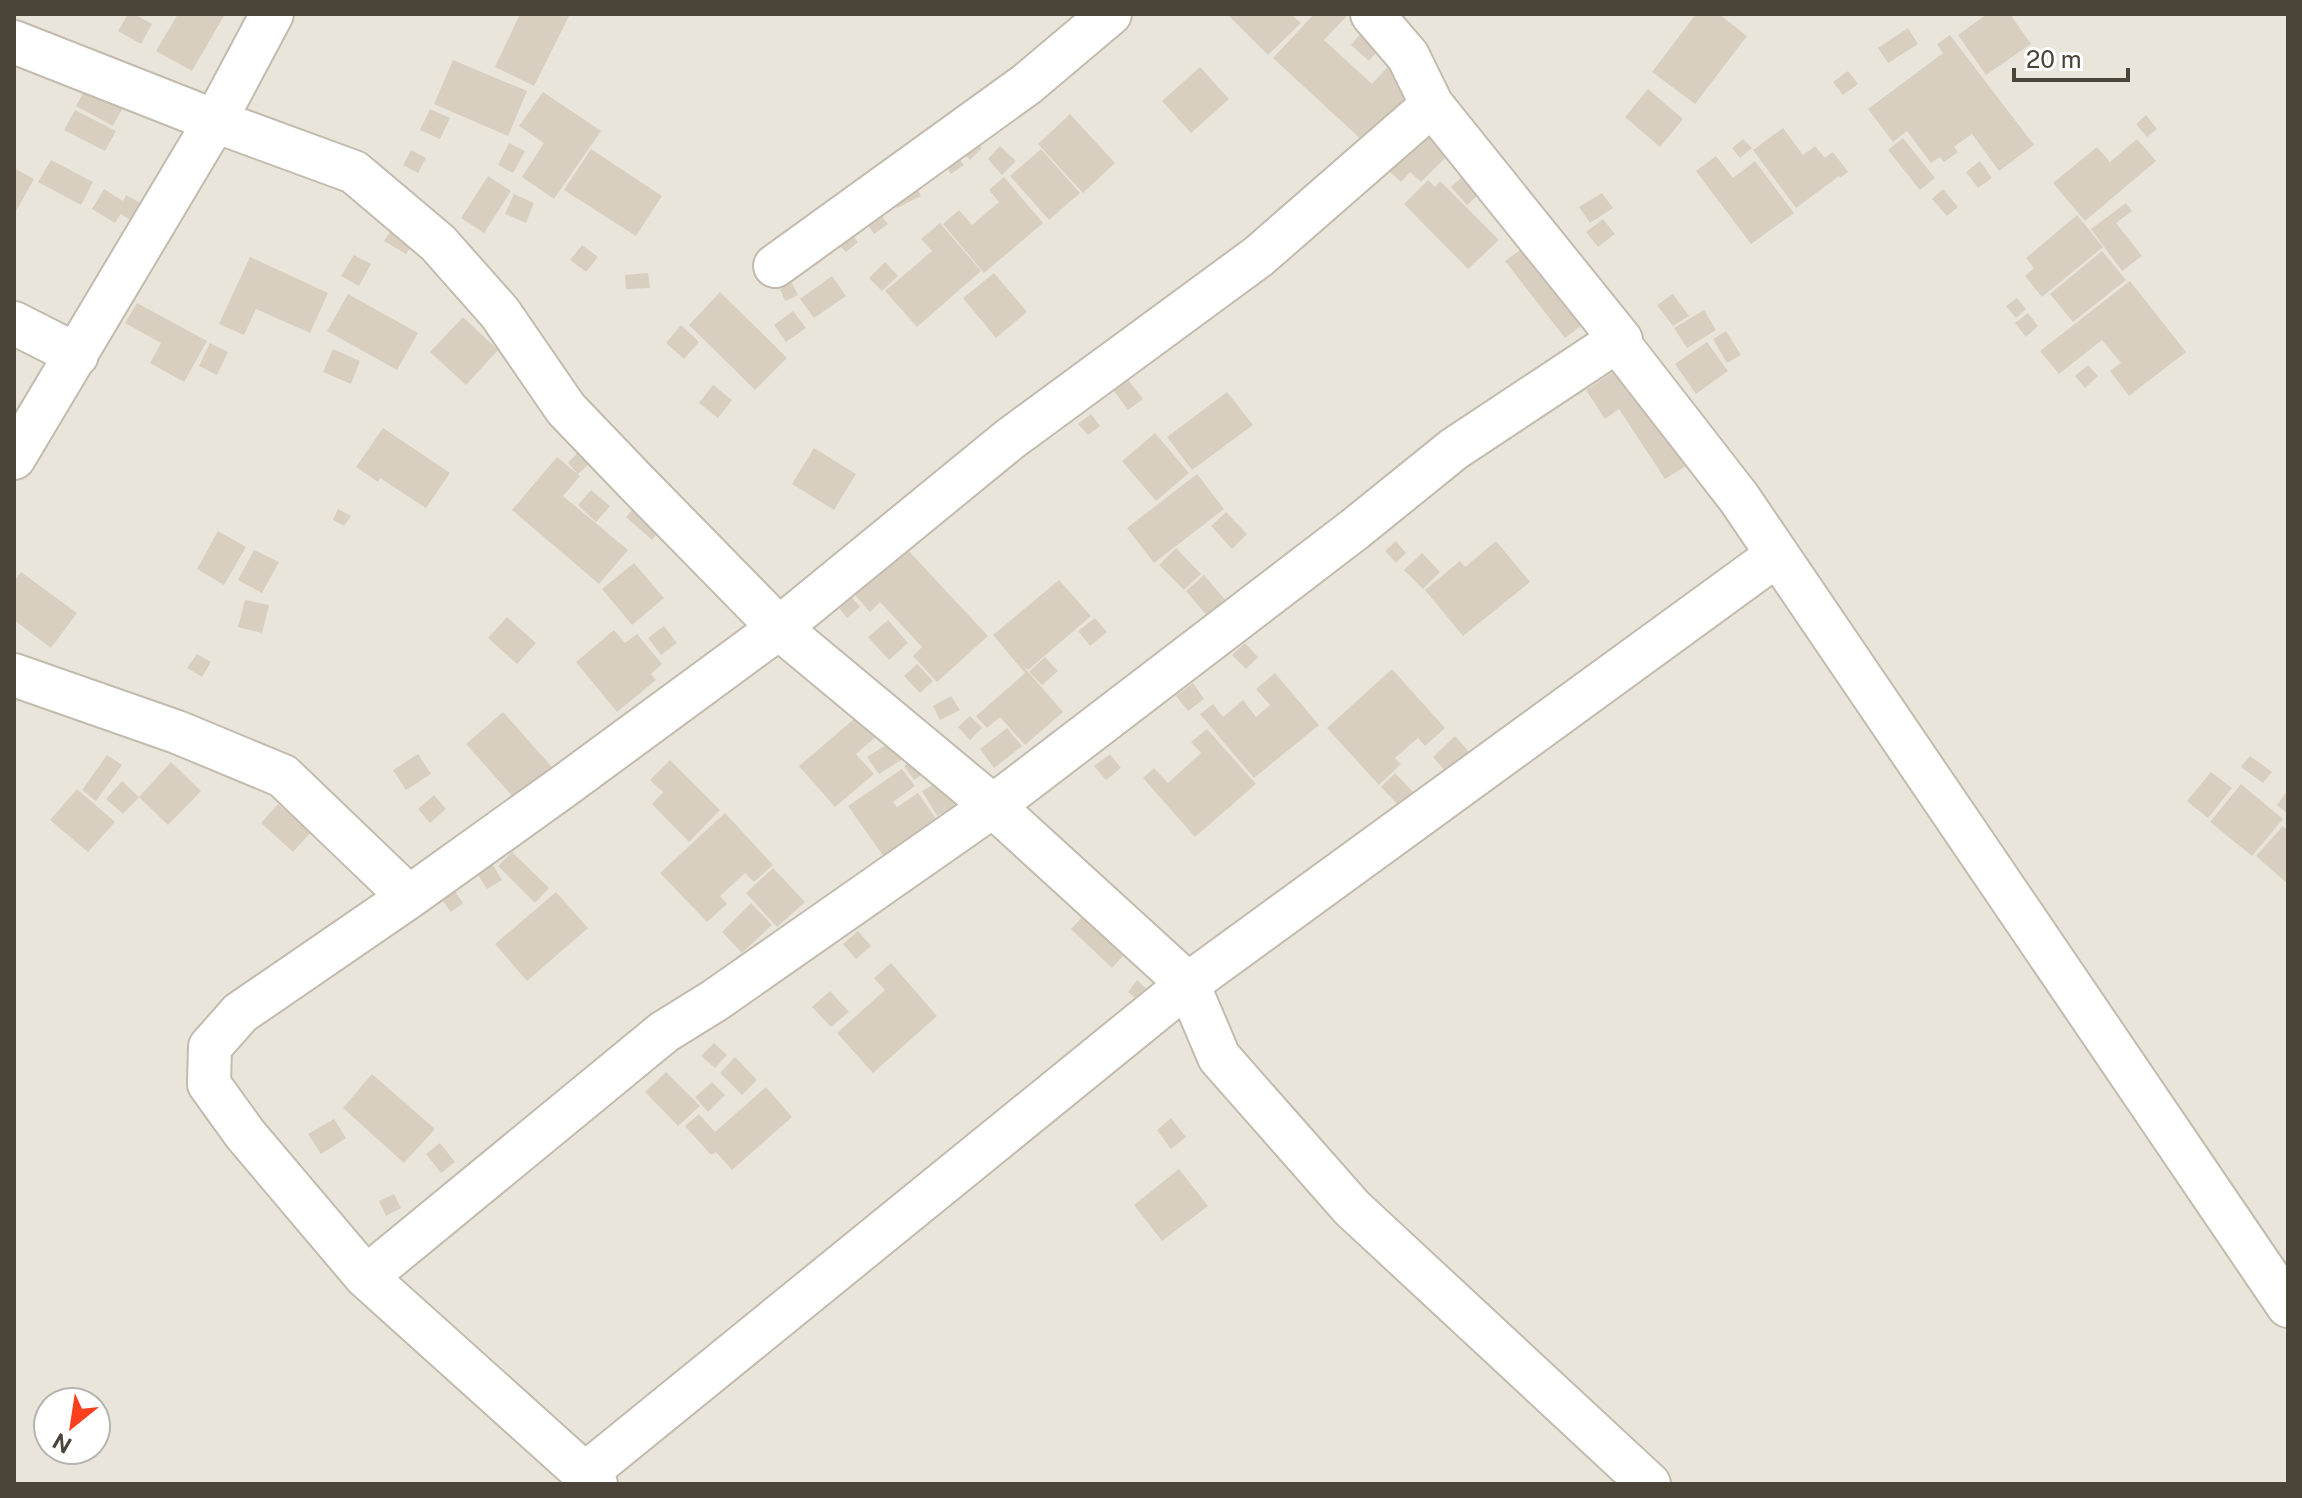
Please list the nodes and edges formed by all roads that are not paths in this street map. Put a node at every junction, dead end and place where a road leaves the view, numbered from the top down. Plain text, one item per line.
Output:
1 (272, 14) edge
2 (1110, 14) edge
3 (1372, 14) edge
4 (14, 42) edge
5 (1432, 105) junction
6 (215, 121) junction
7 (775, 266) dead end
8 (14, 323) edge
9 (1617, 341) junction
10 (77, 355) junction
11 (14, 458) edge
12 (1777, 555) junction
13 (779, 628) junction
14 (14, 675) edge
15 (993, 806) junction
16 (409, 897) junction
17 (1188, 984) junction
18 (366, 1277) junction
19 (2288, 1306) edge
20 (590, 1479) edge
21 (1649, 1484) edge

1 - 6 street
2 - 7 street
3 - 5 street
4 - 6 street
5 - 9 street
5 - 13 street
6 - 10 street
6 - 13 street
8 - 10 street
9 - 12 street
9 - 15 street
10 - 11 street
12 - 17 street
12 - 19 street
13 - 15 street
13 - 16 street
14 - 16 street
15 - 17 street
15 - 18 street
16 - 18 street
17 - 20 street
17 - 21 street
18 - 20 street

